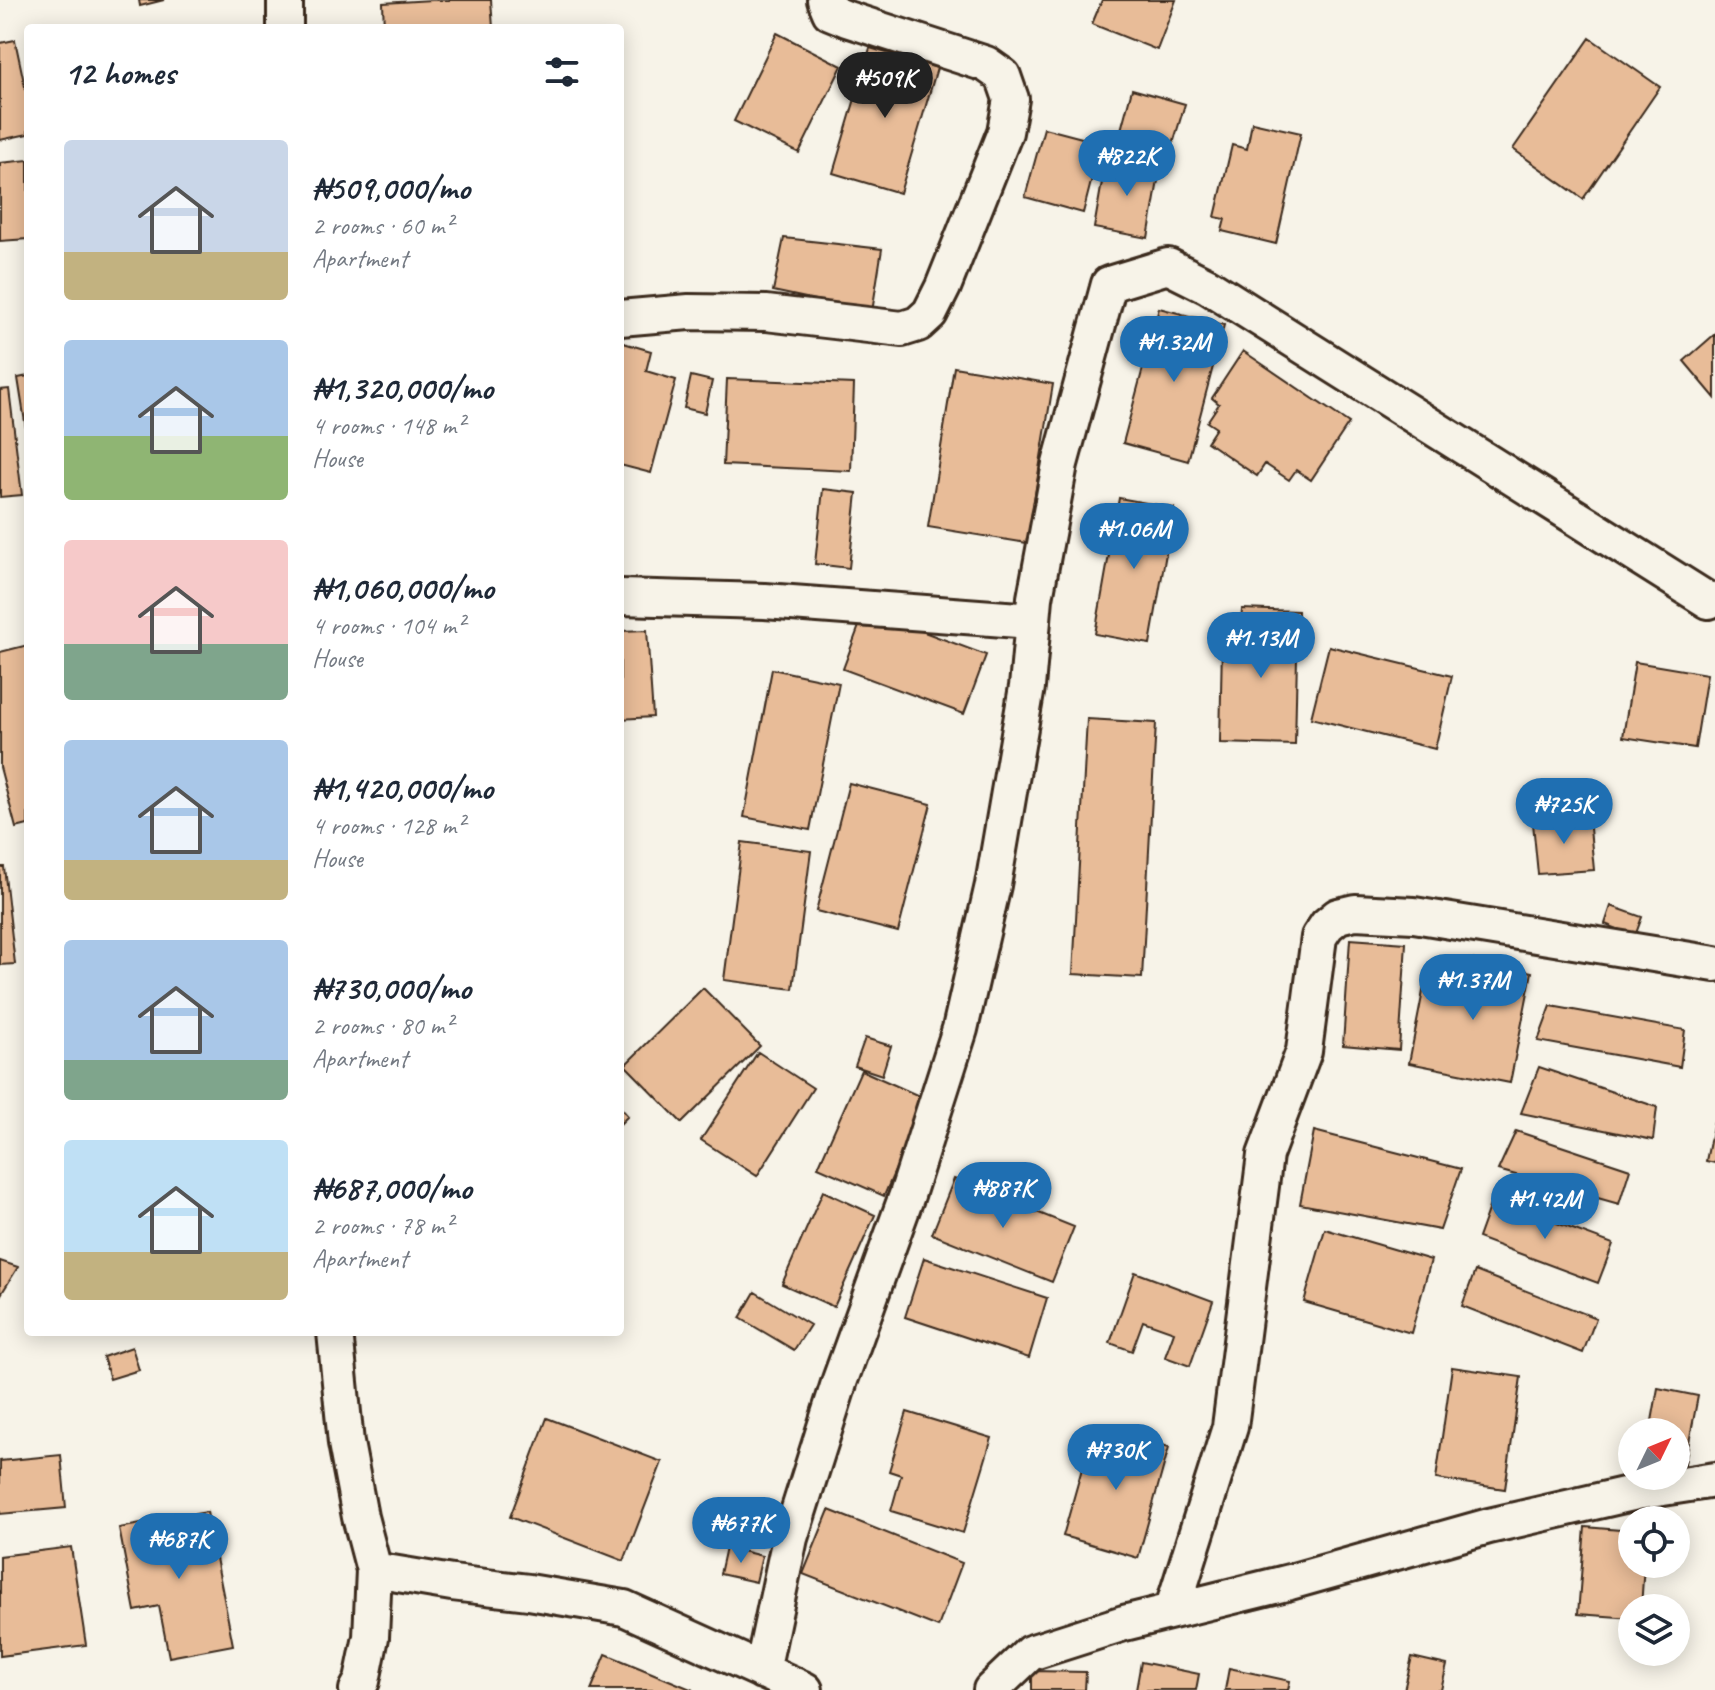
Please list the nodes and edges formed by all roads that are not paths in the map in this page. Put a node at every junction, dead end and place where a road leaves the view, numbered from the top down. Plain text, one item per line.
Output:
1 (285, 0) edge
2 (825, 0) edge
3 (285, 24) edge
4 (624, 318) edge
5 (624, 597) edge
6 (1709, 601) dead end
7 (1032, 621) junction
8 (1715, 964) edge
9 (335, 1336) edge
10 (1715, 1480) edge
11 (374, 1570) junction
12 (1172, 1611) junction
13 (762, 1671) junction
14 (364, 1687) edge
15 (805, 1690) edge
16 (991, 1690) edge

1 - 3 street
2 - 4 street
5 - 7 street
6 - 7 street
7 - 13 street
8 - 12 street
9 - 11 street
10 - 12 street
11 - 13 street
11 - 14 street
12 - 16 street
13 - 15 street

